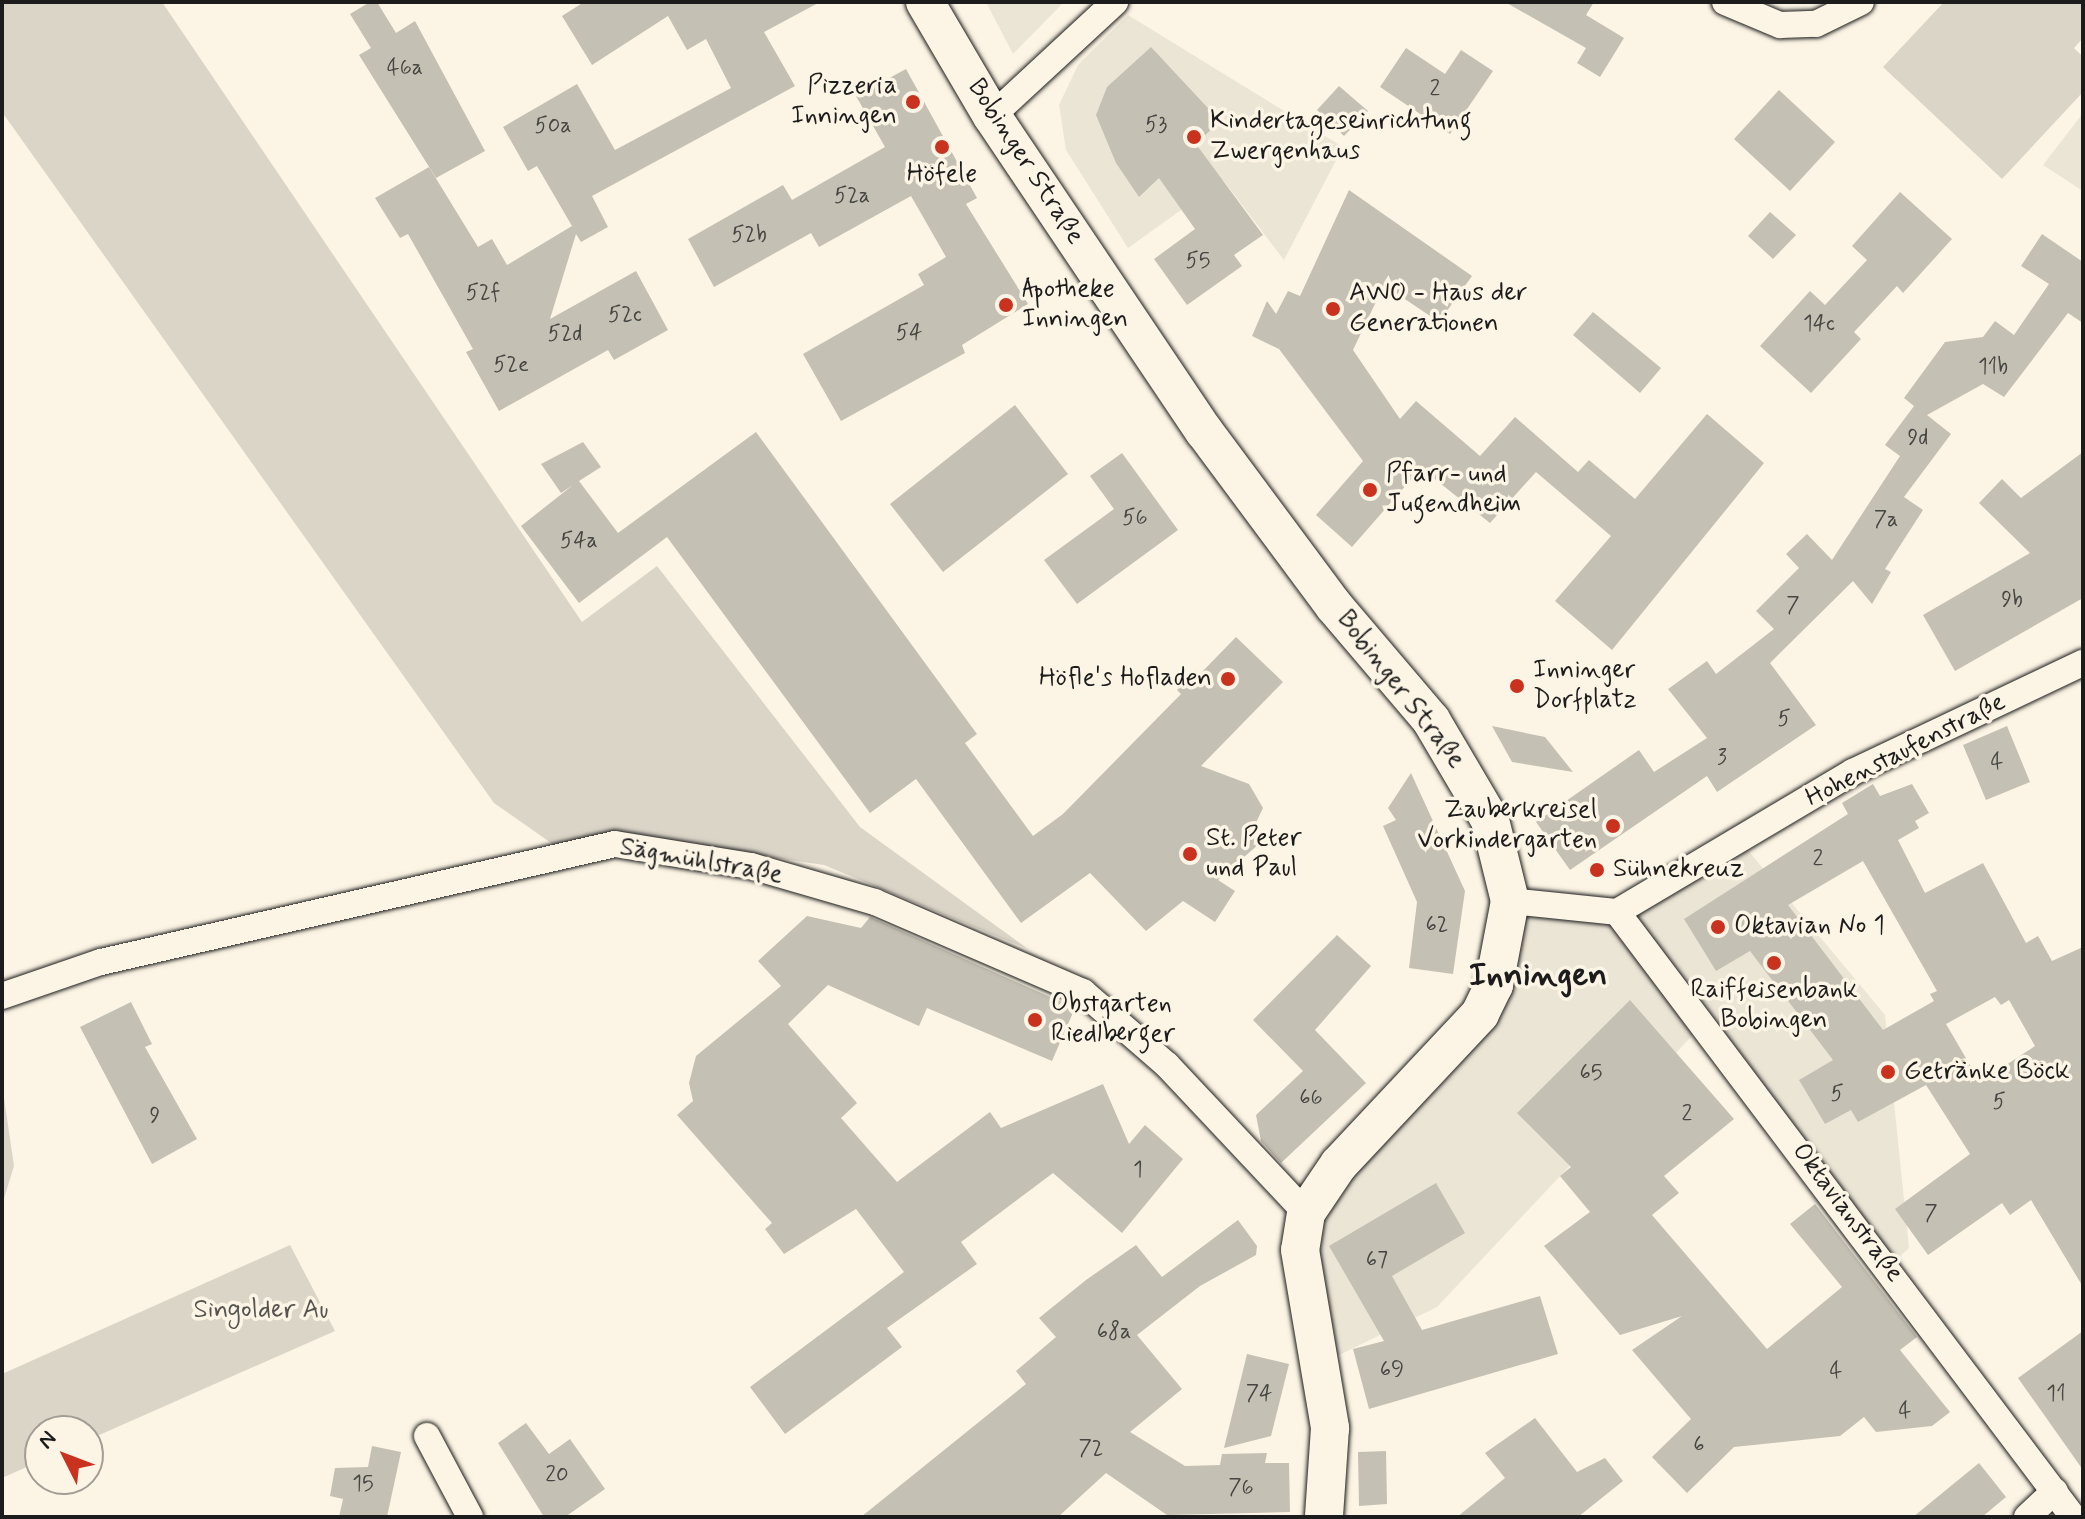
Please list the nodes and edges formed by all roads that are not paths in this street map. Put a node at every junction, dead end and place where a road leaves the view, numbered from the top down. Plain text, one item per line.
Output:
1 (925, 2) edge
2 (1115, 2) edge
3 (1725, 2) edge
4 (1861, 2) edge
5 (992, 116) junction
6 (2083, 663) edge
7 (1510, 901) junction
8 (1617, 912) junction
9 (2, 996) edge
10 (1306, 1213) junction
11 (427, 1436) dead end
12 (2055, 1491) junction
13 (470, 1517) edge
14 (1324, 1517) edge
15 (2027, 1517) edge
16 (2073, 1517) edge

1 - 5 main road, Bobinger Straße
2 - 5 street
3 - 4 street
5 - 7 main road, Bobinger Straße
6 - 8 street, Hohenstaufenstraße
7 - 8 street
7 - 10 main road, Bobinger Straße
8 - 12 street, Oktavianstraße
9 - 10 street, Sägmühlstraße
10 - 14 main road, Bobinger Straße
11 - 13 street
12 - 15 street
12 - 16 street, Oktavianstraße

